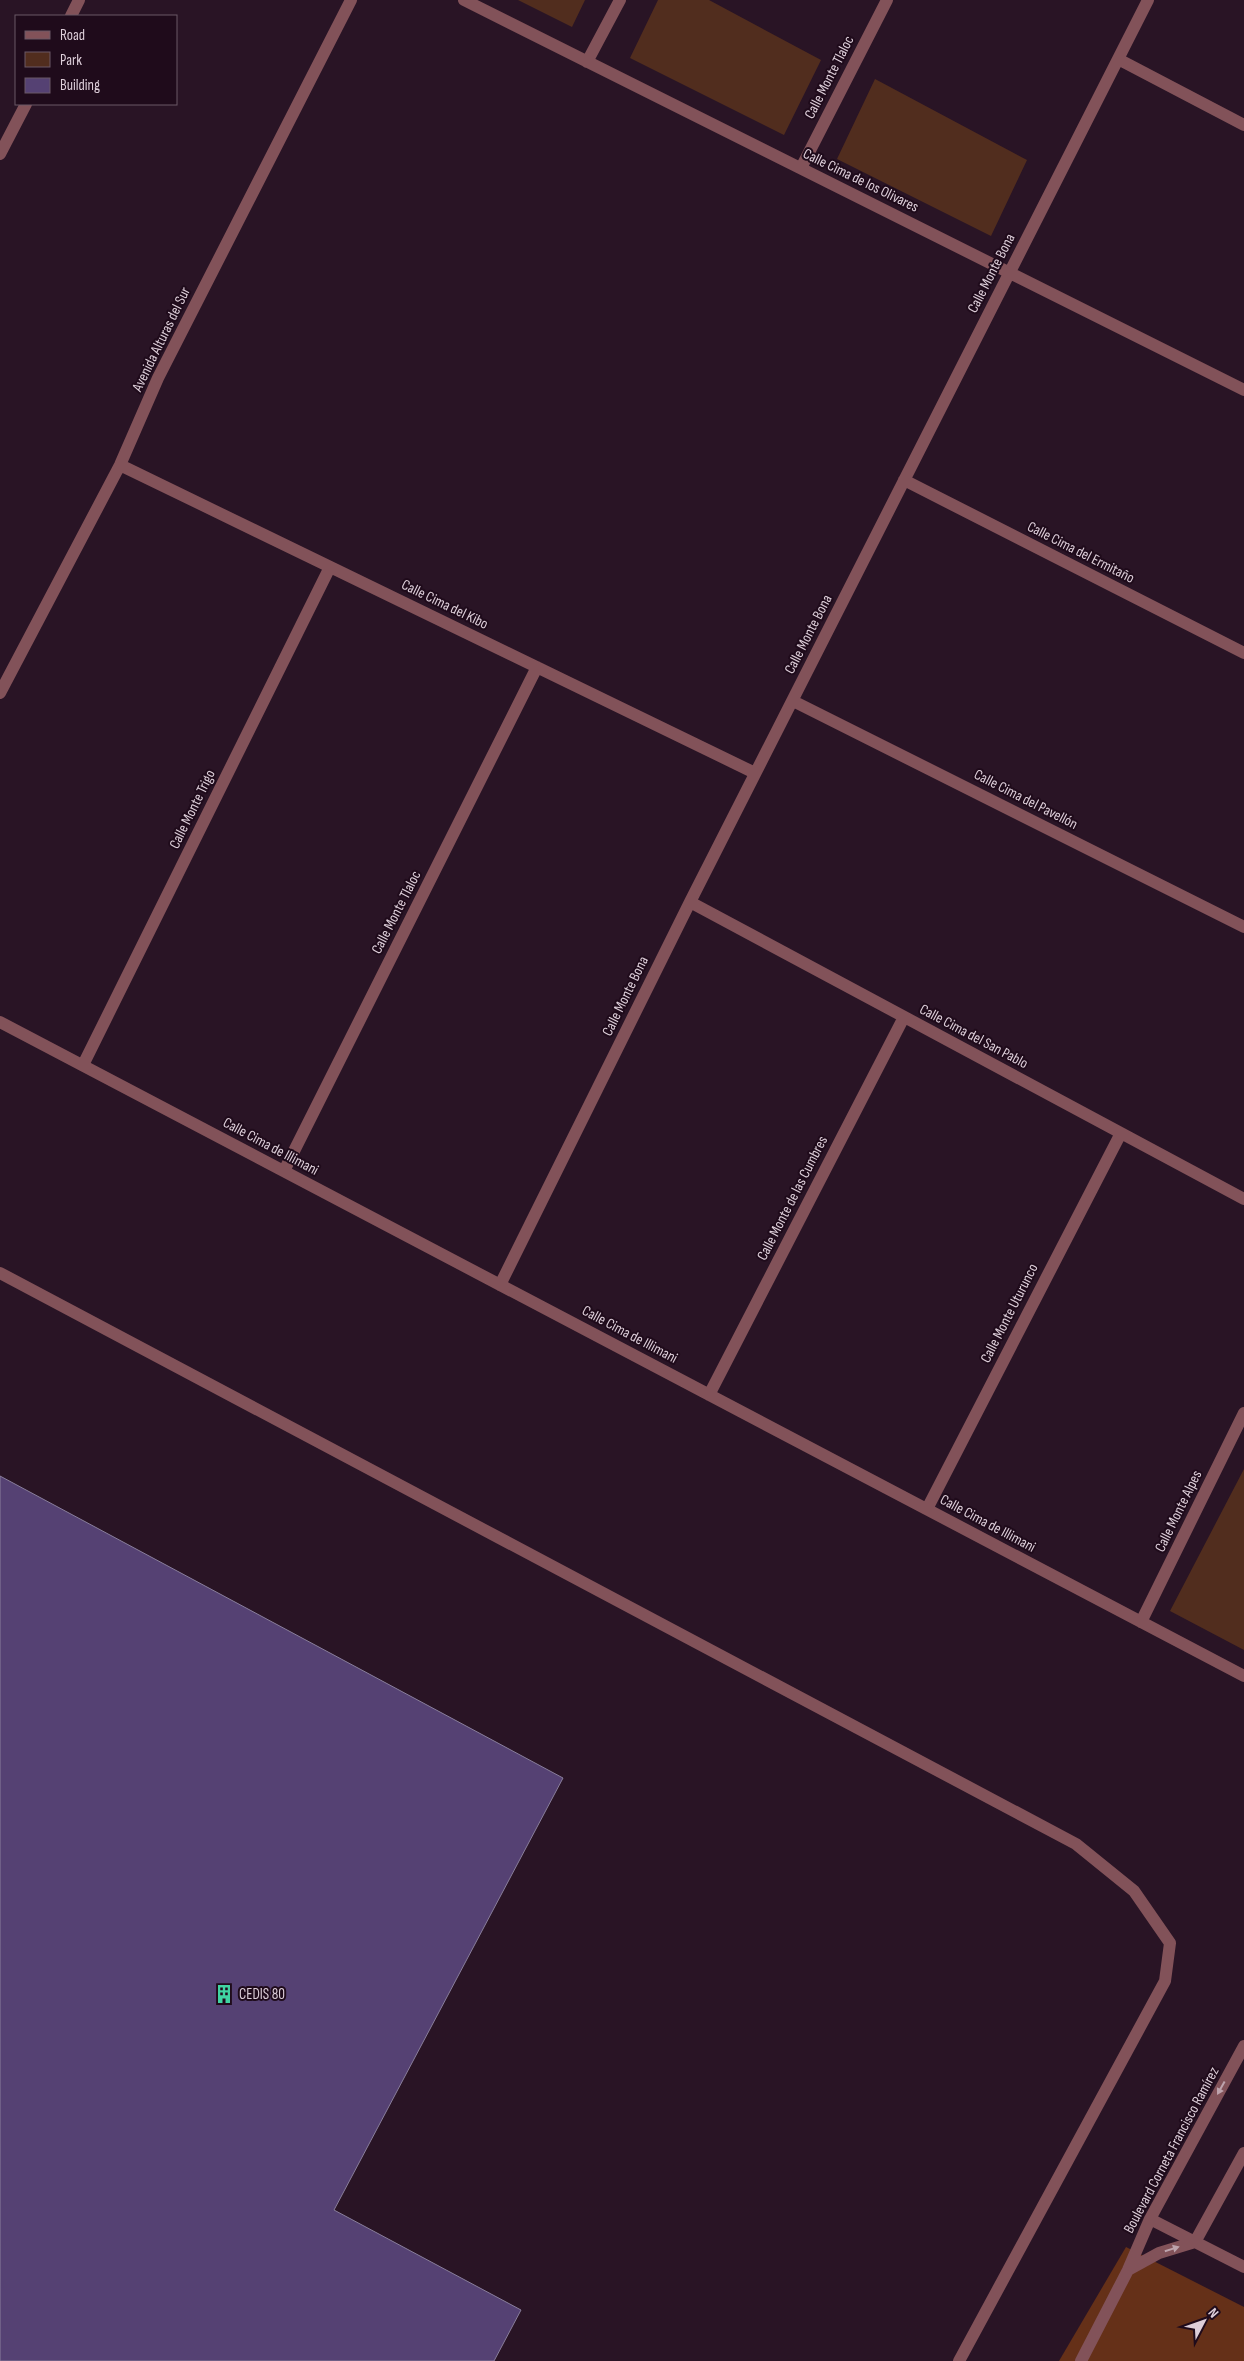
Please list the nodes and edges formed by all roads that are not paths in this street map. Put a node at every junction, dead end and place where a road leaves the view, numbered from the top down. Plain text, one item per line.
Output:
1 (79, 0) edge
2 (351, 0) edge
3 (464, 0) edge
4 (620, 0) edge
5 (887, 0) edge
6 (1148, 0) edge
7 (71, 15) edge
8 (1118, 59) junction
9 (587, 62) junction
10 (25, 105) edge
11 (1244, 125) edge
12 (0, 154) edge
13 (801, 168) junction
14 (1009, 272) junction
15 (1244, 390) edge
16 (120, 465) junction
17 (904, 480) junction
18 (330, 566) junction
19 (1244, 653) edge
20 (537, 667) junction
21 (0, 693) edge
22 (793, 701) junction
23 (755, 773) junction
24 (690, 902) junction
25 (1244, 927) edge
26 (904, 1017) junction
27 (0, 1022) edge
28 (83, 1065) junction
29 (1121, 1133) junction
30 (284, 1171) junction
31 (1244, 1199) edge
32 (0, 1273) edge
33 (500, 1285) junction
34 (710, 1395) junction
35 (1244, 1413) edge
36 (927, 1509) junction
37 (1141, 1622) junction
38 (1244, 1676) edge
39 (1244, 2046) edge
40 (1244, 2153) edge
41 (1150, 2219) junction
42 (1195, 2242) junction
43 (1244, 2267) edge
44 (1128, 2270) junction
45 (959, 2361) edge
46 (1081, 2361) edge

1 - 7 street
2 - 16 street, Avenida Alturas del Sur
3 - 9 street, Calle Cima de los Olivares
4 - 9 street
5 - 13 street, Calle Monte Tlaloc
6 - 8 street, Calle Monte Bona
8 - 11 street
8 - 14 street, Calle Monte Bona
9 - 13 street, Calle Cima de los Olivares
10 - 12 street
13 - 14 street, Calle Cima de los Olivares
14 - 15 street, Calle Cima de los Olivares
14 - 17 street, Calle Monte Bona
16 - 18 street, Calle Cima del Kibo
16 - 21 street, Avenida Alturas del Sur
17 - 19 street, Calle Cima del Ermitaño
17 - 22 street, Calle Monte Bona
18 - 20 street, Calle Cima del Kibo
18 - 28 street, Calle Monte Trigo
20 - 23 street, Calle Cima del Kibo
20 - 30 street, Calle Monte Tlaloc
22 - 23 street, Calle Monte Bona
22 - 25 street, Calle Cima del Pavellón
23 - 24 street, Calle Monte Bona
24 - 26 street, Calle Cima del San Pablo
24 - 33 street, Calle Monte Bona
26 - 29 street, Calle Cima del San Pablo
26 - 34 street, Calle Monte de las Cumbres
27 - 28 street, Calle Cima de Illimani
28 - 30 street, Calle Cima de Illimani
29 - 31 street, Calle Cima del San Pablo
29 - 36 street, Calle Monte Uturunco
30 - 33 street, Calle Cima de Illimani
32 - 45 street
33 - 34 street, Calle Cima de Illimani
34 - 36 street, Calle Cima de Illimani
35 - 37 street, Calle Monte Alpes
36 - 37 street, Calle Cima de Illimani
37 - 38 street, Calle Cima de Illimani
39 -> 41 street, Boulevard Corneta Francisco Ramírez
40 - 42 street
41 - 42 street
41 - 44 street, Boulevard Corneta Francisco Ramírez
42 - 43 street
44 -> 42 street
44 - 46 street, Boulevard Corneta Francisco Ramírez

